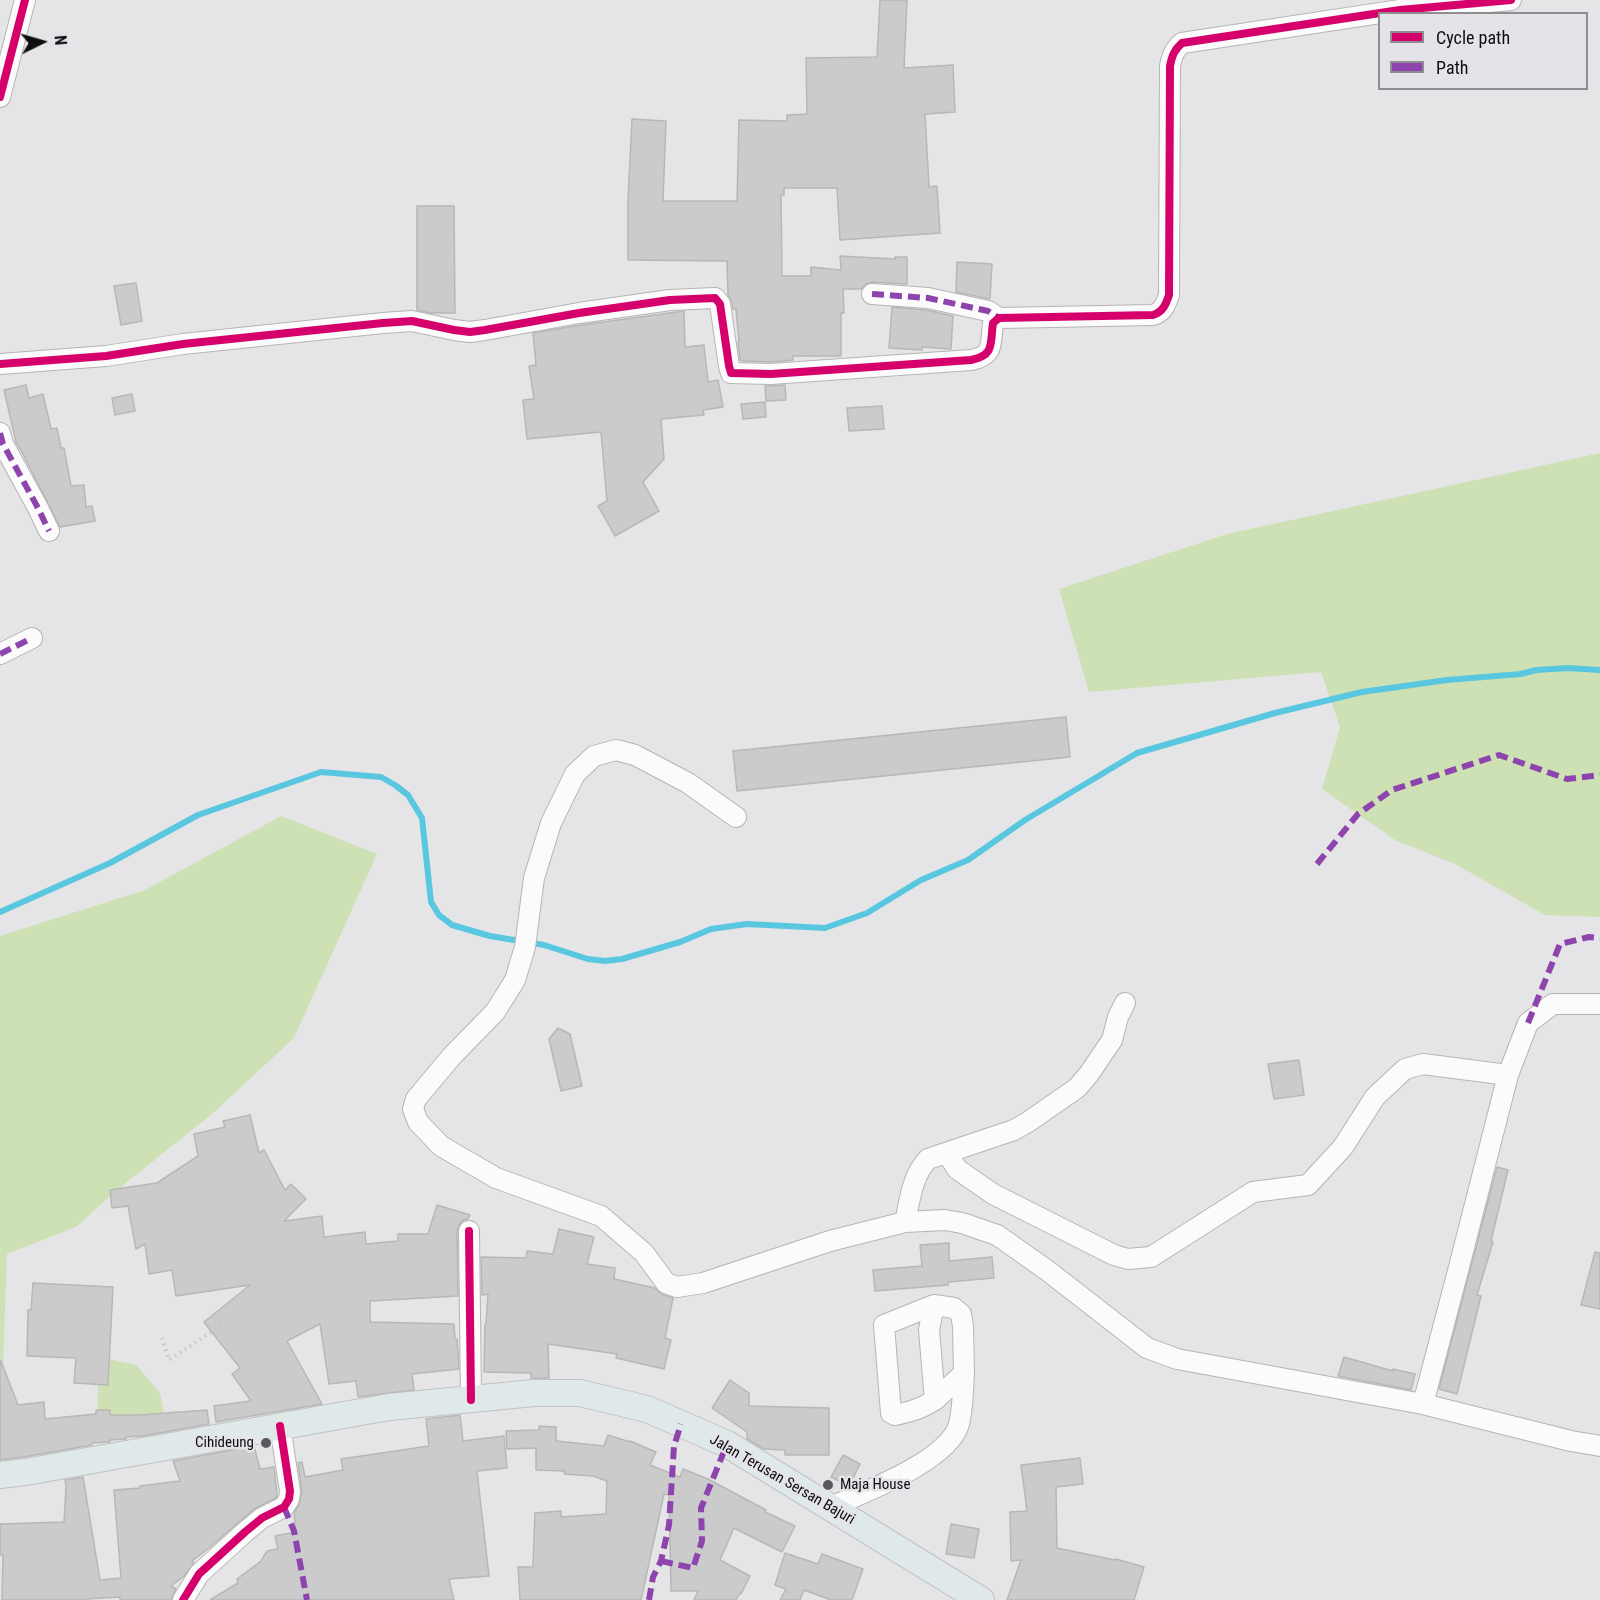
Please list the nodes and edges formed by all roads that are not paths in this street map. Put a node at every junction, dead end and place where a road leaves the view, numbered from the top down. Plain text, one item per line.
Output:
1 (25, 0) edge
2 (1510, 0) edge
3 (1387, 12) edge
4 (1378, 13) edge
5 (0, 96) edge
6 (872, 294) dead end
7 (999, 318) junction
8 (0, 364) edge
9 (0, 434) edge
10 (49, 531) dead end
11 (32, 638) dead end
12 (0, 654) edge
13 (736, 817) dead end
14 (1125, 1003) dead end
15 (1600, 1004) edge
16 (1508, 1075) junction
17 (947, 1153) junction
18 (905, 1222) junction
19 (469, 1231) dead end
20 (934, 1305) junction
21 (964, 1373) junction
22 (471, 1400) junction
23 (935, 1400) junction
24 (1423, 1404) junction
25 (270, 1428) junction
26 (1600, 1446) edge
27 (0, 1475) edge
28 (831, 1507) junction
29 (973, 1598) edge
30 (183, 1600) edge

1 - 5 street
2 - 3 street
4 - 7 street
6 - 7 street
7 - 8 street
9 - 10 street
11 - 12 street
13 - 18 street
14 - 17 street
15 - 16 street
16 - 17 street
16 - 24 street
17 - 18 street
18 - 24 street
19 - 22 street
20 - 21 street
20 - 23 street
20 - 23 street
21 - 23 street
21 - 28 street
22 - 25 main road, Jalan Terusan Sersan Bajuri
22 - 28 main road, Jalan Terusan Sersan Bajuri
24 - 26 street
25 - 27 main road, Jalan Terusan Sersan Bajuri
25 - 30 street
28 - 29 main road, Jalan Terusan Sersan Bajuri

